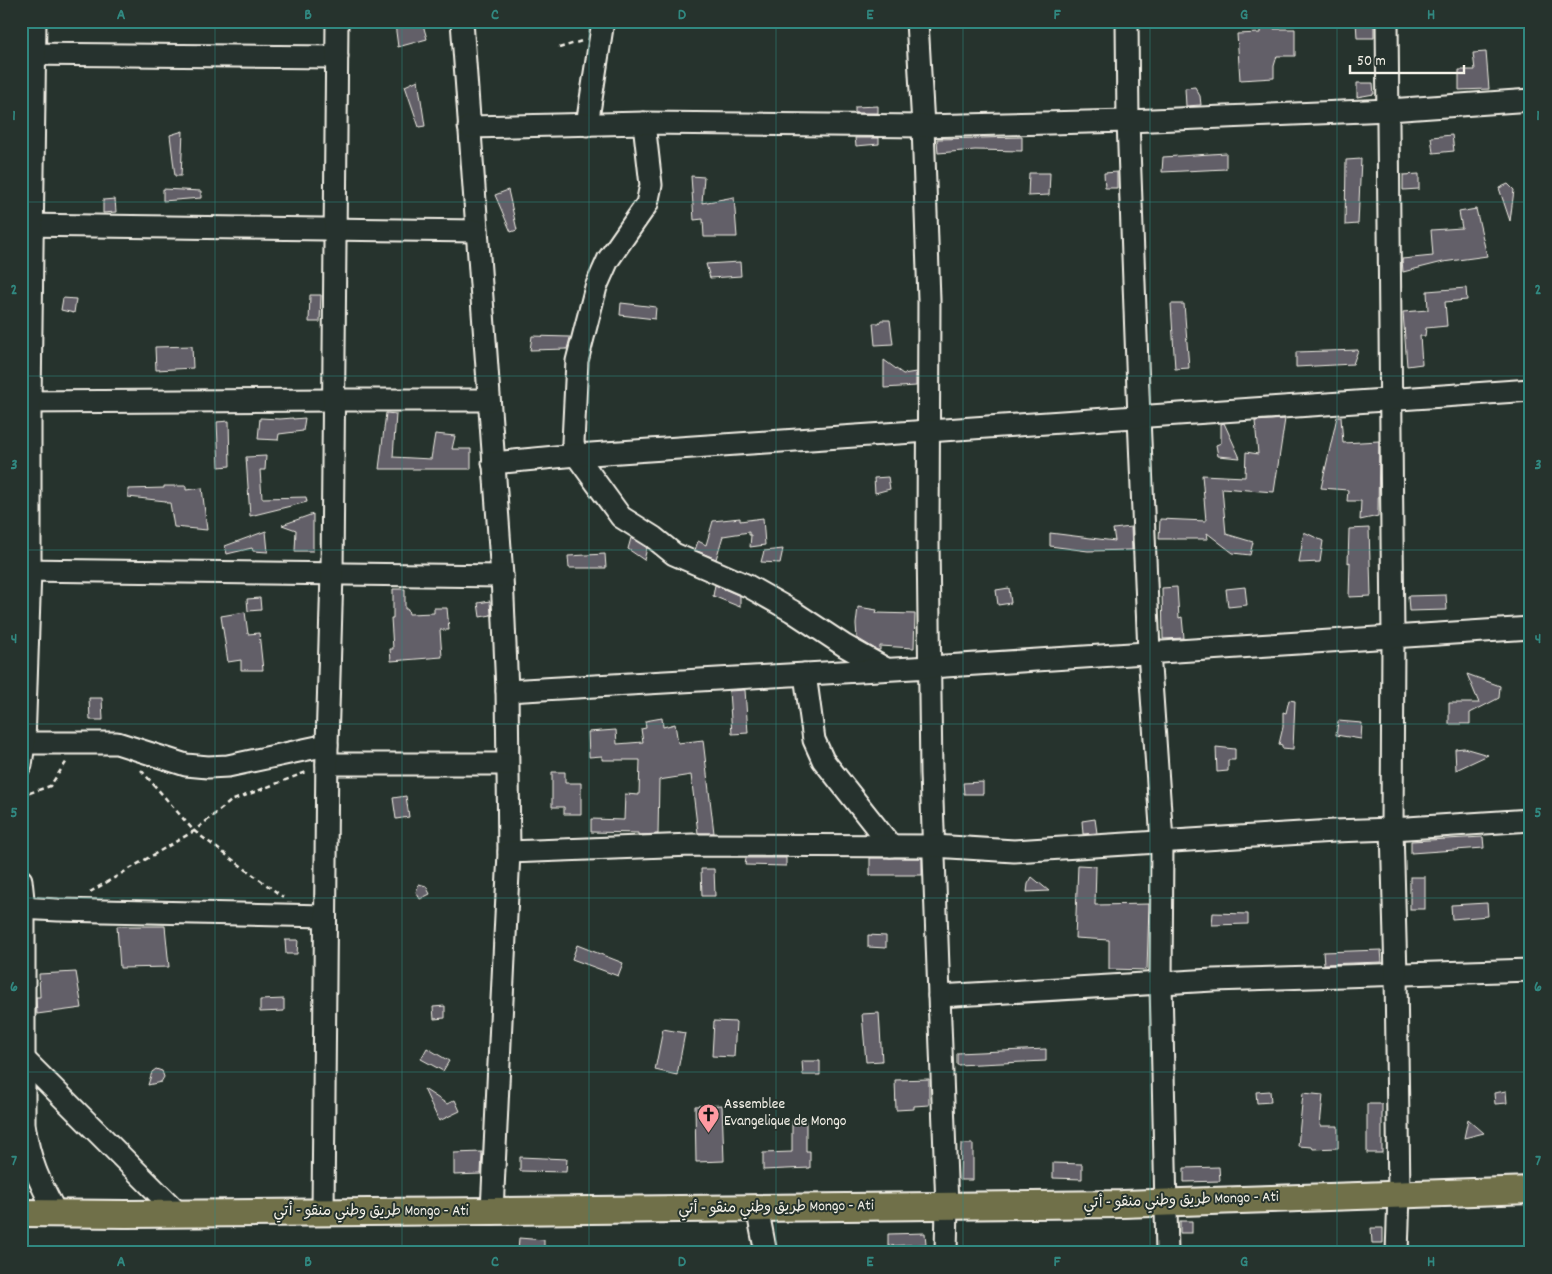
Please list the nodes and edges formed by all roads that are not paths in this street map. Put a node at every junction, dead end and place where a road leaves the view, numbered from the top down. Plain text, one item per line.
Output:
1 (35, 21) edge
2 (337, 21) edge
3 (462, 21) edge
4 (917, 21) edge
5 (1127, 21) edge
6 (1387, 21) edge
7 (601, 28) edge
8 (28, 54) edge
9 (336, 57) junction
10 (1531, 100) edge
11 (1389, 110) junction
12 (1128, 121) junction
13 (644, 123) junction
14 (587, 125) junction
15 (924, 126) junction
16 (470, 127) junction
17 (27, 225) edge
18 (334, 229) junction
19 (477, 231) junction
20 (1531, 390) edge
21 (334, 400) junction
22 (489, 400) junction
23 (1390, 400) junction
24 (26, 402) edge
25 (1139, 417) junction
26 (928, 431) junction
27 (576, 455) junction
28 (493, 463) junction
29 (26, 570) edge
30 (332, 573) junction
31 (502, 576) junction
32 (1531, 628) edge
33 (1393, 637) junction
34 (1149, 652) junction
35 (930, 666) junction
36 (886, 669) junction
37 (806, 674) junction
38 (507, 691) junction
39 (22, 743) edge
40 (327, 754) junction
41 (21, 764) edge
42 (507, 764) junction
43 (1531, 820) edge
44 (1392, 829) junction
45 (1162, 841) junction
46 (891, 846) junction
47 (934, 846) junction
48 (509, 852) junction
49 (21, 880) edge
50 (22, 908) edge
51 (317, 916) junction
52 (1531, 970) edge
53 (1396, 975) junction
54 (1161, 983) junction
55 (939, 996) junction
56 (23, 1058) junction
57 (1531, 1190) edge
58 (1399, 1194) junction
59 (1167, 1202) junction
60 (947, 1206) junction
61 (758, 1208) junction
62 (492, 1211) junction
63 (21, 1212) edge
64 (323, 1212) junction
65 (56, 1213) junction
66 (178, 1213) junction
67 (766, 1253) edge
68 (946, 1253) edge
69 (1167, 1253) edge
70 (1397, 1253) edge

1 - 8 street
2 - 9 street
3 - 16 street
4 - 15 street
5 - 12 street
6 - 11 street
7 - 14 street
8 - 9 street
8 - 17 street
9 - 18 street
10 - 11 street
11 - 12 street
11 - 23 street
12 - 15 street
12 - 25 street
13 - 14 street
13 - 15 street
13 - 27 street
14 - 16 street
15 - 26 street
16 - 19 street
17 - 18 street
17 - 24 street
18 - 19 street
18 - 21 street
19 - 22 street
20 - 23 street
21 - 22 street
21 - 24 street
21 - 30 street
22 - 28 street
23 - 25 street
23 - 33 street
24 - 29 street
25 - 26 street
25 - 34 street
26 - 27 street
26 - 35 street
27 - 28 street
27 - 36 street
28 - 31 street
29 - 30 street
29 - 39 street
30 - 31 street
30 - 40 street
31 - 38 street
32 - 33 street
33 - 34 street
33 - 44 street
34 - 35 street
34 - 45 street
35 - 36 street
35 - 47 street
36 - 37 street
37 - 38 street
37 - 46 street
38 - 42 street
39 - 40 street
39 - 41 street
40 - 42 street
40 - 51 street
42 - 48 street
43 - 44 street
44 - 45 street
44 - 53 street
45 - 47 street
45 - 54 street
46 - 47 street
46 - 48 street
47 - 55 street
48 - 62 street
49 - 50 street
50 - 51 street
50 - 56 street
51 - 64 street
52 - 53 street
53 - 54 street
53 - 58 street
54 - 55 street
54 - 59 street
55 - 60 street
56 - 65 street
56 - 66 street
57 - 58 main road, طريق وطني منقو - أتي Mongo - Ati
58 - 59 main road, طريق وطني منقو - أتي Mongo - Ati
58 - 70 street
59 - 60 main road, طريق وطني منقو - أتي Mongo - Ati
59 - 69 street
60 - 61 main road, طريق وطني منقو - أتي Mongo - Ati
60 - 68 street
61 - 62 main road, طريق وطني منقو - أتي Mongo - Ati
61 - 67 street
62 - 64 main road, طريق وطني منقو - أتي Mongo - Ati
63 - 65 main road, طريق وطني منقو - أتي Mongo - Ati
64 - 66 main road, طريق وطني منقو - أتي Mongo - Ati
65 - 66 main road, طريق وطني منقو - أتي Mongo - Ati

